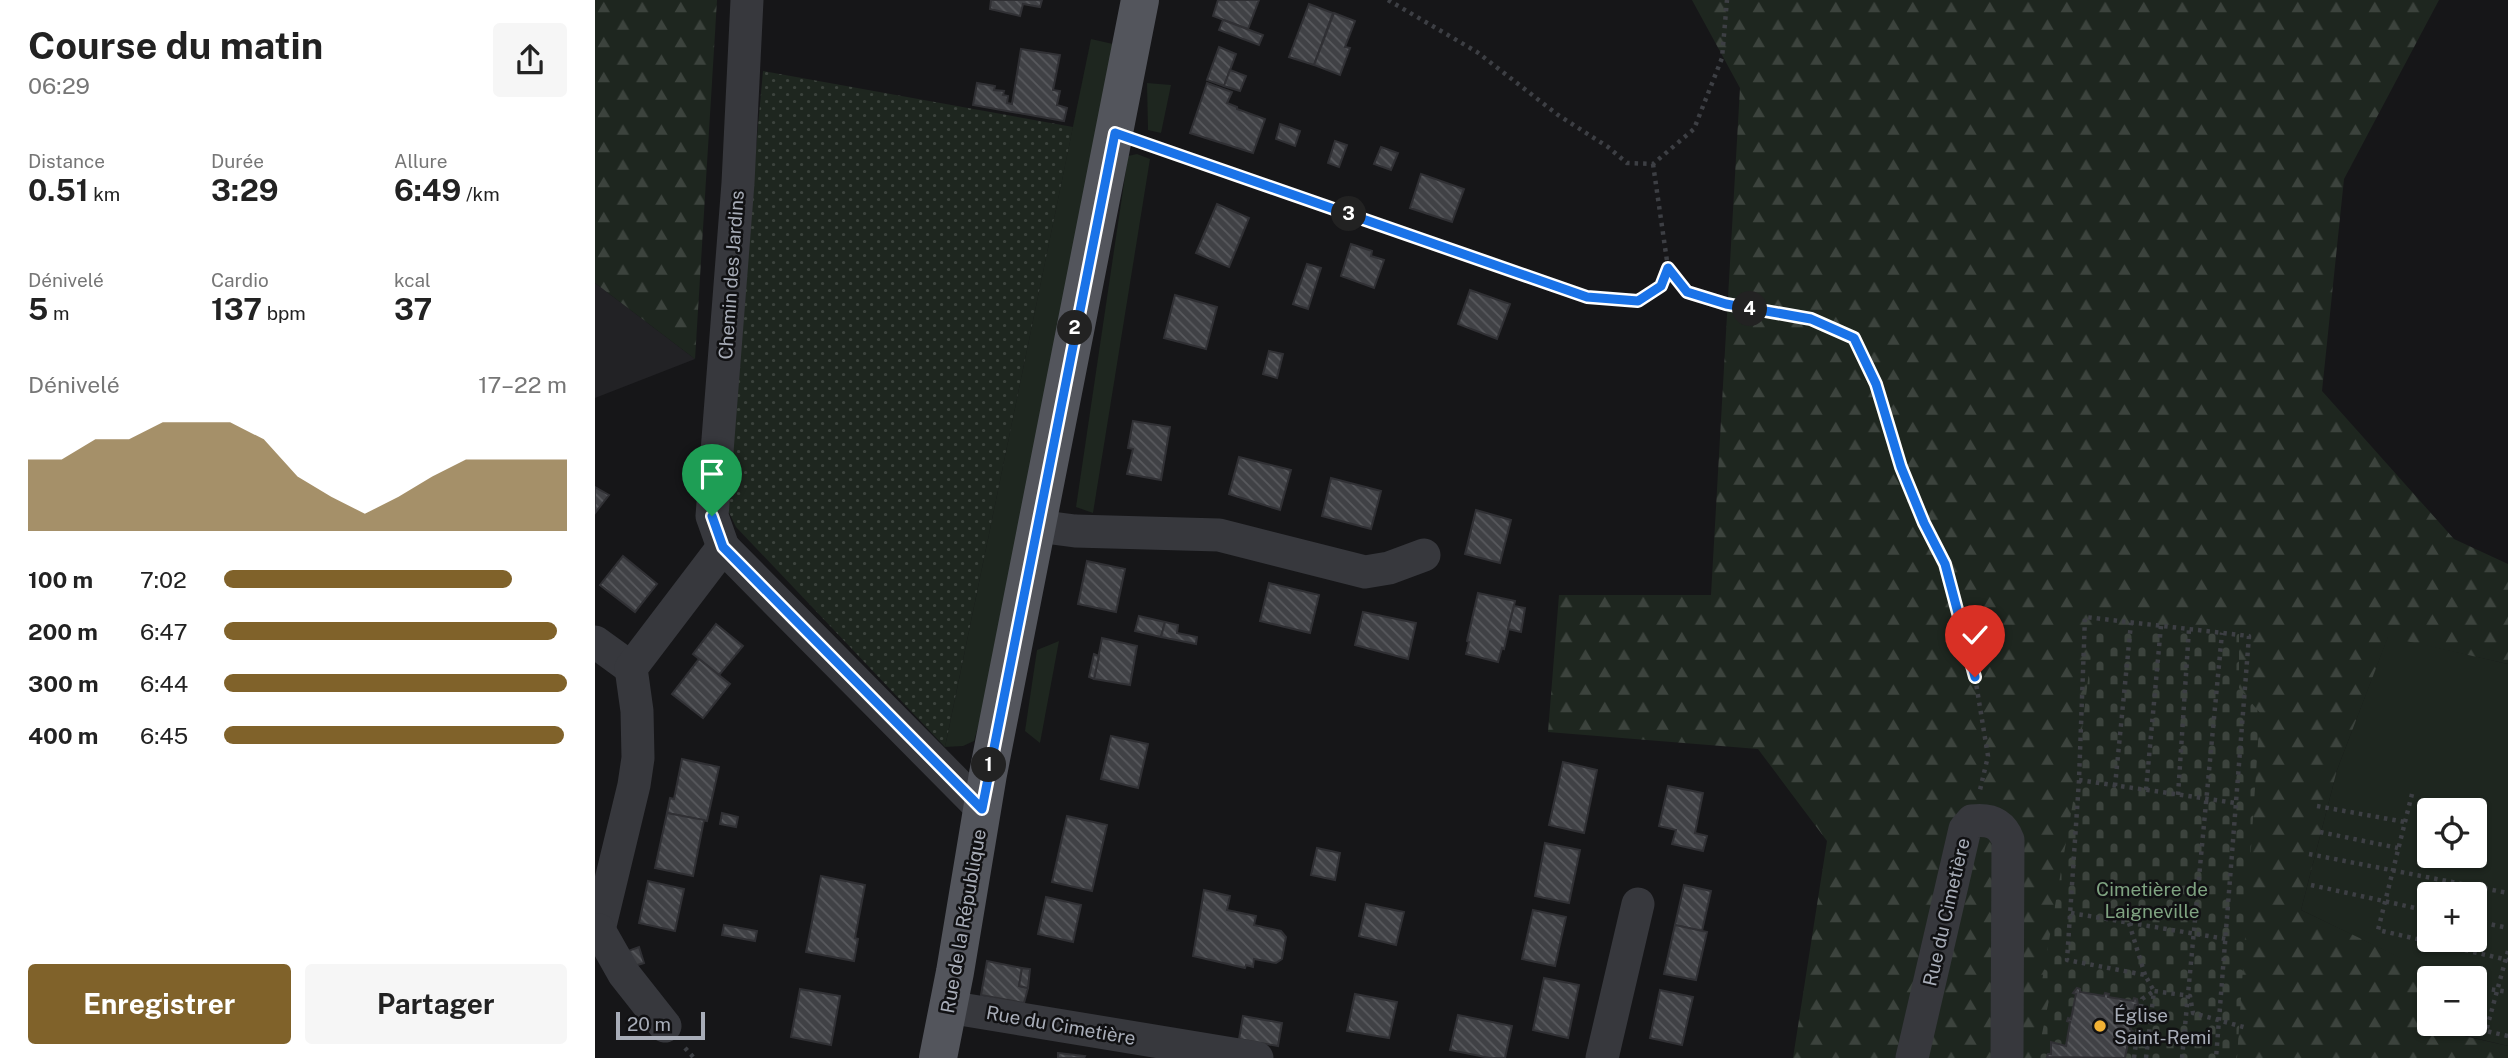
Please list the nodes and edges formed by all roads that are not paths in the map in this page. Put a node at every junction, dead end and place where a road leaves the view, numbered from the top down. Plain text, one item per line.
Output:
1 (747, 0) edge
2 (1140, 0) edge
3 (1037, 526) junction
4 (723, 547) junction
5 (1424, 555) dead end
6 (595, 642) edge
7 (631, 668) junction
8 (982, 809) junction
9 (1638, 904) dead end
10 (597, 930) edge
11 (949, 1007) junction
12 (665, 1026) dead end
13 (938, 1058) edge
14 (1257, 1058) edge
15 (1602, 1058) edge
16 (1912, 1058) edge
17 (2007, 1058) edge

1 - 4 street, Chemin des Jardins
2 - 3 main road, Rue de la République
3 - 5 street
3 - 8 main road, Rue de la République
4 - 7 street
4 - 8 street
6 - 7 street
7 - 10 street
8 - 11 main road, Rue de la République
9 - 15 street
10 - 12 street
11 - 13 main road, Rue de la République
11 - 14 street, Rue du Cimetière
16 - 17 street, Rue du Cimetière

